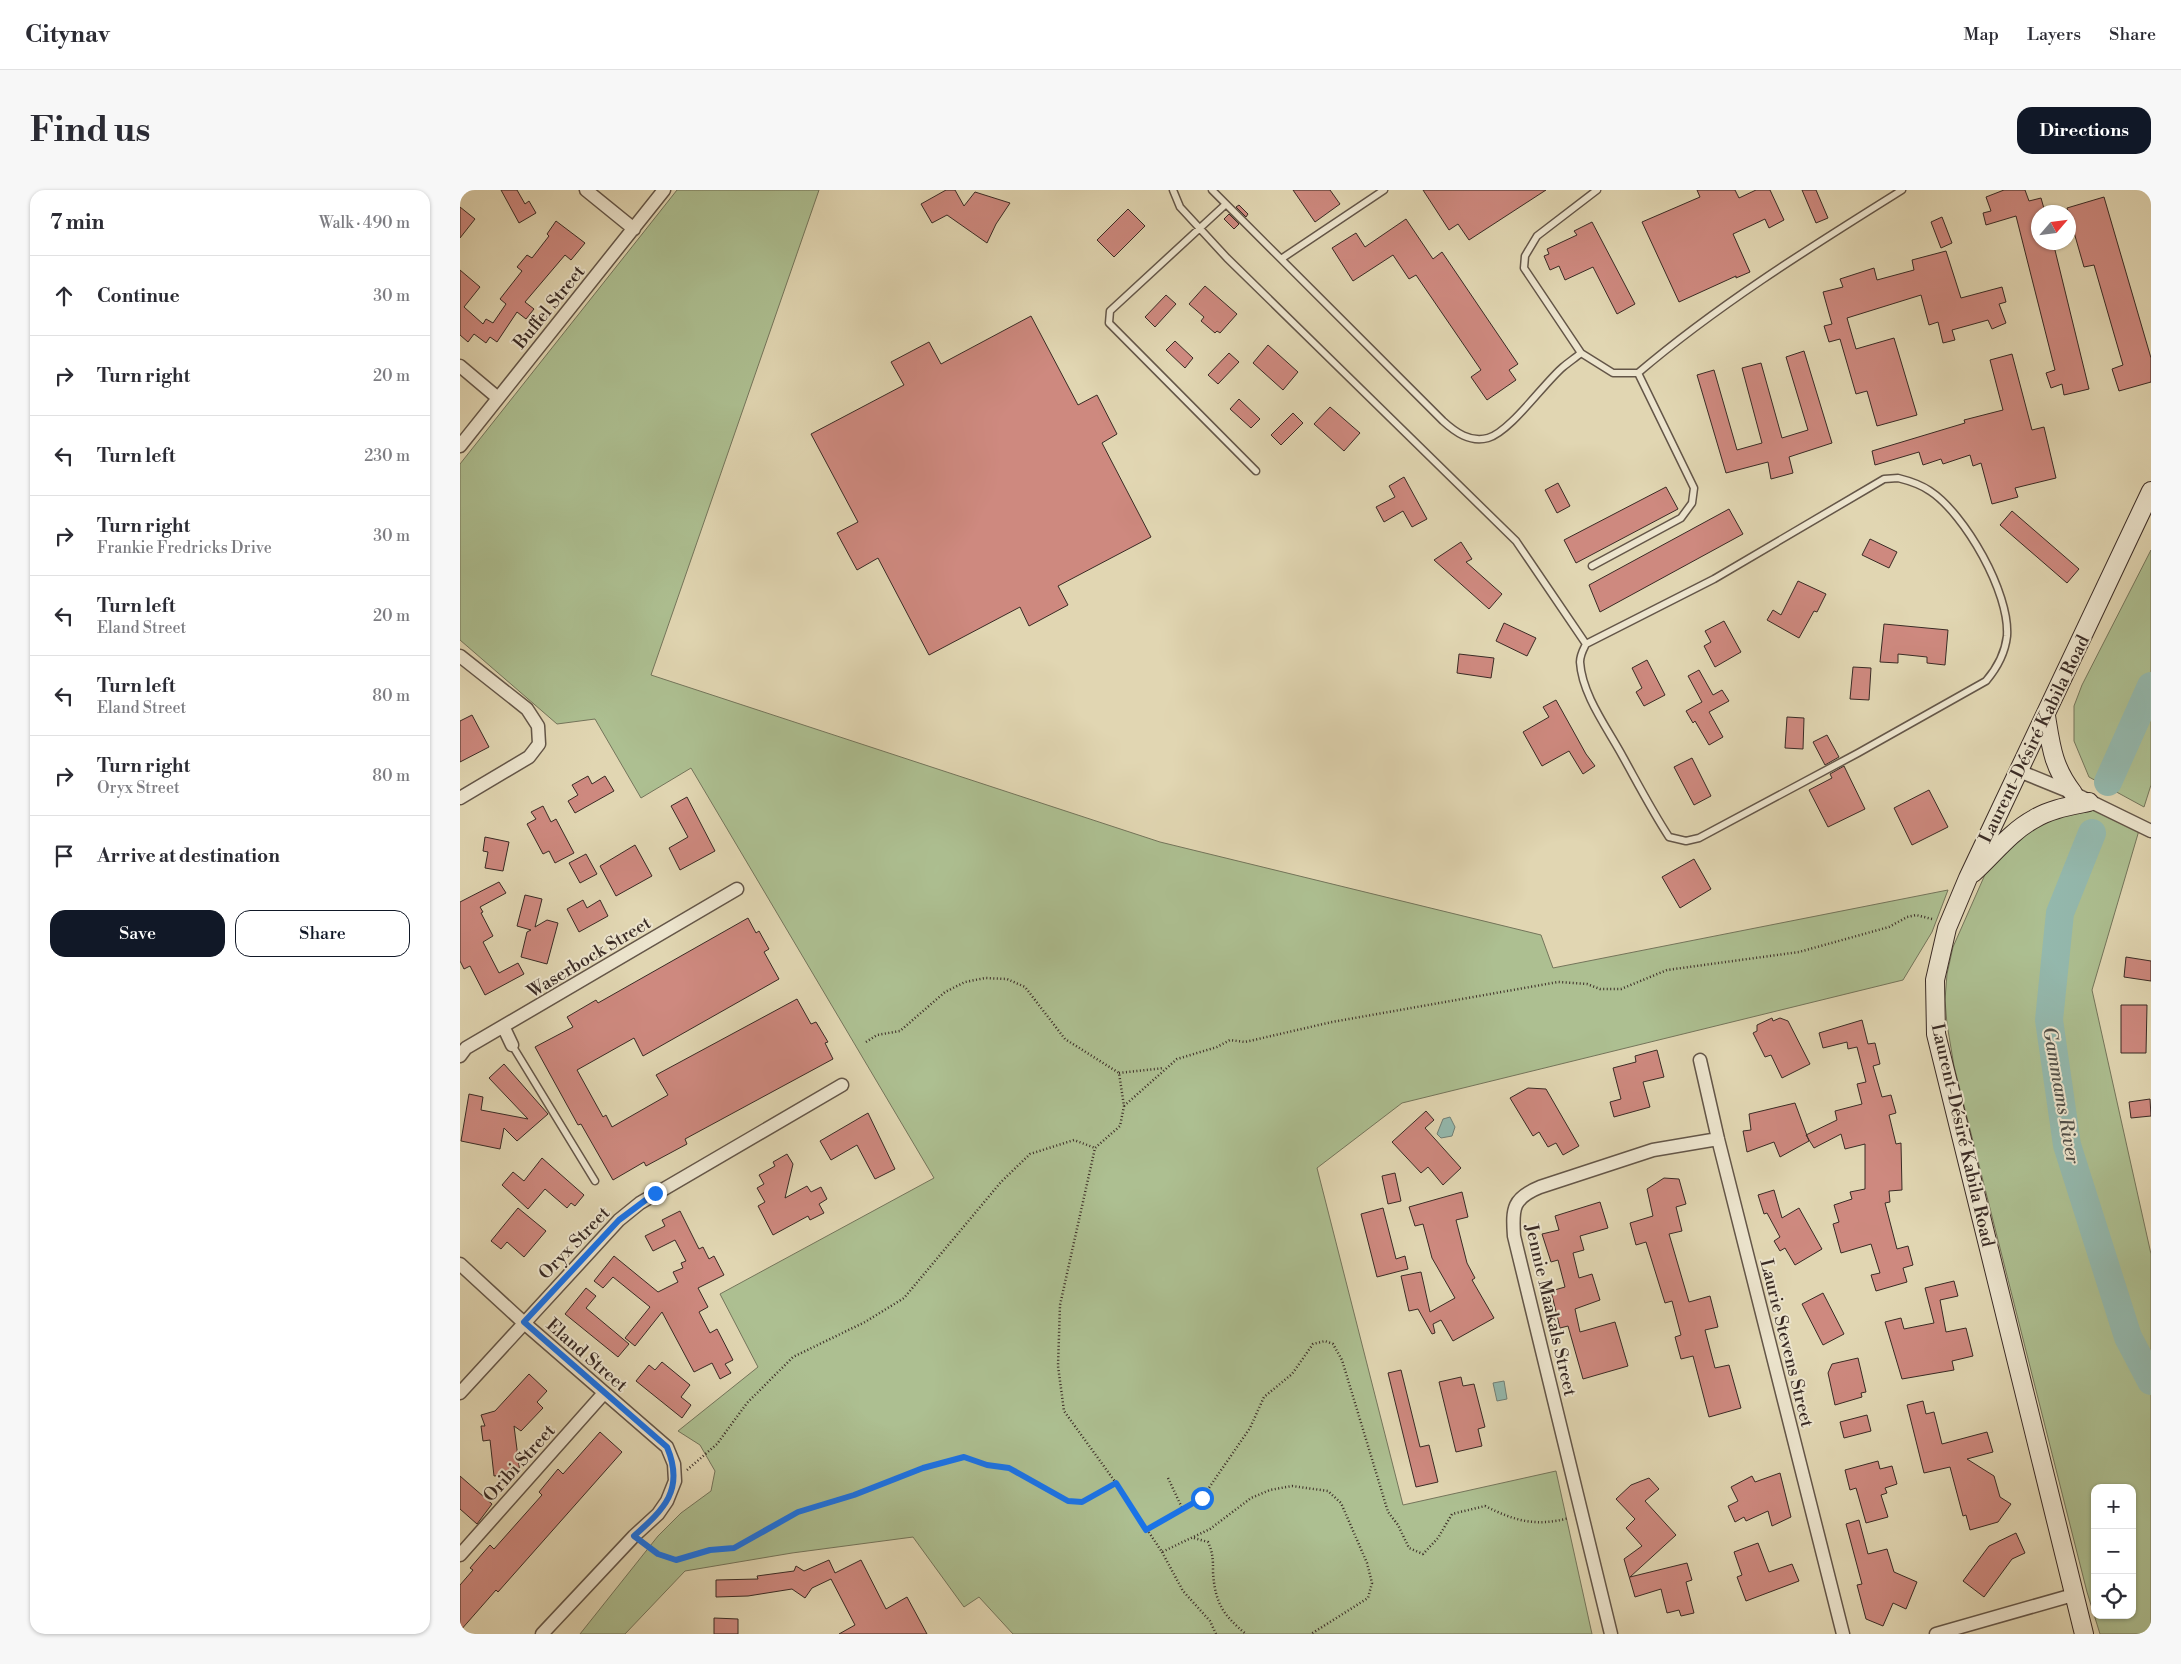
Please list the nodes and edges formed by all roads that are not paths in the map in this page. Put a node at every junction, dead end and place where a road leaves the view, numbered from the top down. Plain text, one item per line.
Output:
1 (586, 190) edge
2 (664, 190) edge
3 (1173, 190) edge
4 (1212, 190) edge
5 (1384, 190) edge
6 (1597, 190) edge
7 (1902, 190) edge
8 (1226, 204) junction
9 (1200, 228) junction
10 (634, 229) junction
11 (1280, 259) junction
12 (1581, 353) junction
13 (460, 366) edge
14 (1638, 373) junction
15 (498, 398) junction
16 (460, 446) edge
17 (1256, 471) dead end
18 (2151, 491) edge
19 (1592, 566) dead end
20 (1586, 644) junction
21 (460, 656) edge
22 (2046, 716) junction
23 (2018, 771) junction
24 (2073, 793) junction
25 (460, 798) edge
26 (2089, 802) junction
27 (2151, 831) edge
28 (1968, 878) junction
29 (737, 889) dead end
30 (504, 1028) junction
31 (512, 1045) joint
32 (462, 1047) edge
33 (1700, 1060) dead end
34 (842, 1085) dead end
35 (1718, 1139) junction
36 (595, 1181) dead end
37 (460, 1264) edge
38 (524, 1322) junction
39 (460, 1393) edge
40 (604, 1393) junction
41 (460, 1555) edge
42 (2073, 1595) junction
43 (542, 1634) edge
44 (1611, 1634) edge
45 (1843, 1634) edge
46 (1936, 1634) edge
47 (2084, 1634) edge

1 - 10 street
2 - 10 street, Buffel Street
3 - 9 lane
4 - 8 lane
5 - 11 lane
6 - 12 lane
7 - 14 lane
8 - 9 lane
8 - 11 lane
9 - 17 lane
9 - 20 lane
10 - 15 street, Buffel Street
11 - 12 lane
12 - 14 lane
13 - 15 street
14 - 19 lane
15 - 16 street, Buffel Street
18 - 22 street, Laurent-Désiré Kabila Road
20 - 20 lane
21 - 25 street
22 - 23 street, Laurent-Désiré Kabila Road
22 - 24 street
23 - 24 street
23 - 28 street, Laurent-Désiré Kabila Road
24 - 26 street
26 - 27 street
26 - 28 street
28 - 42 street, Laurent-Désiré Kabila Road
29 - 30 street, Waserbock Street
30 - 31 street
30 - 32 street, Waserbock Street
31 - 36 lane
33 - 35 street, Laurie Stevens Street
34 - 38 street, Oryx Street
35 - 44 street, Jennie Maakals Street
35 - 45 street, Laurie Stevens Street
37 - 38 street, Eland Street
38 - 39 street, Oryx Street
38 - 40 street, Eland Street
40 - 41 street, Oribi Street
40 - 43 street, Eland Street
42 - 46 street
42 - 47 street, Laurent-Désiré Kabila Road

